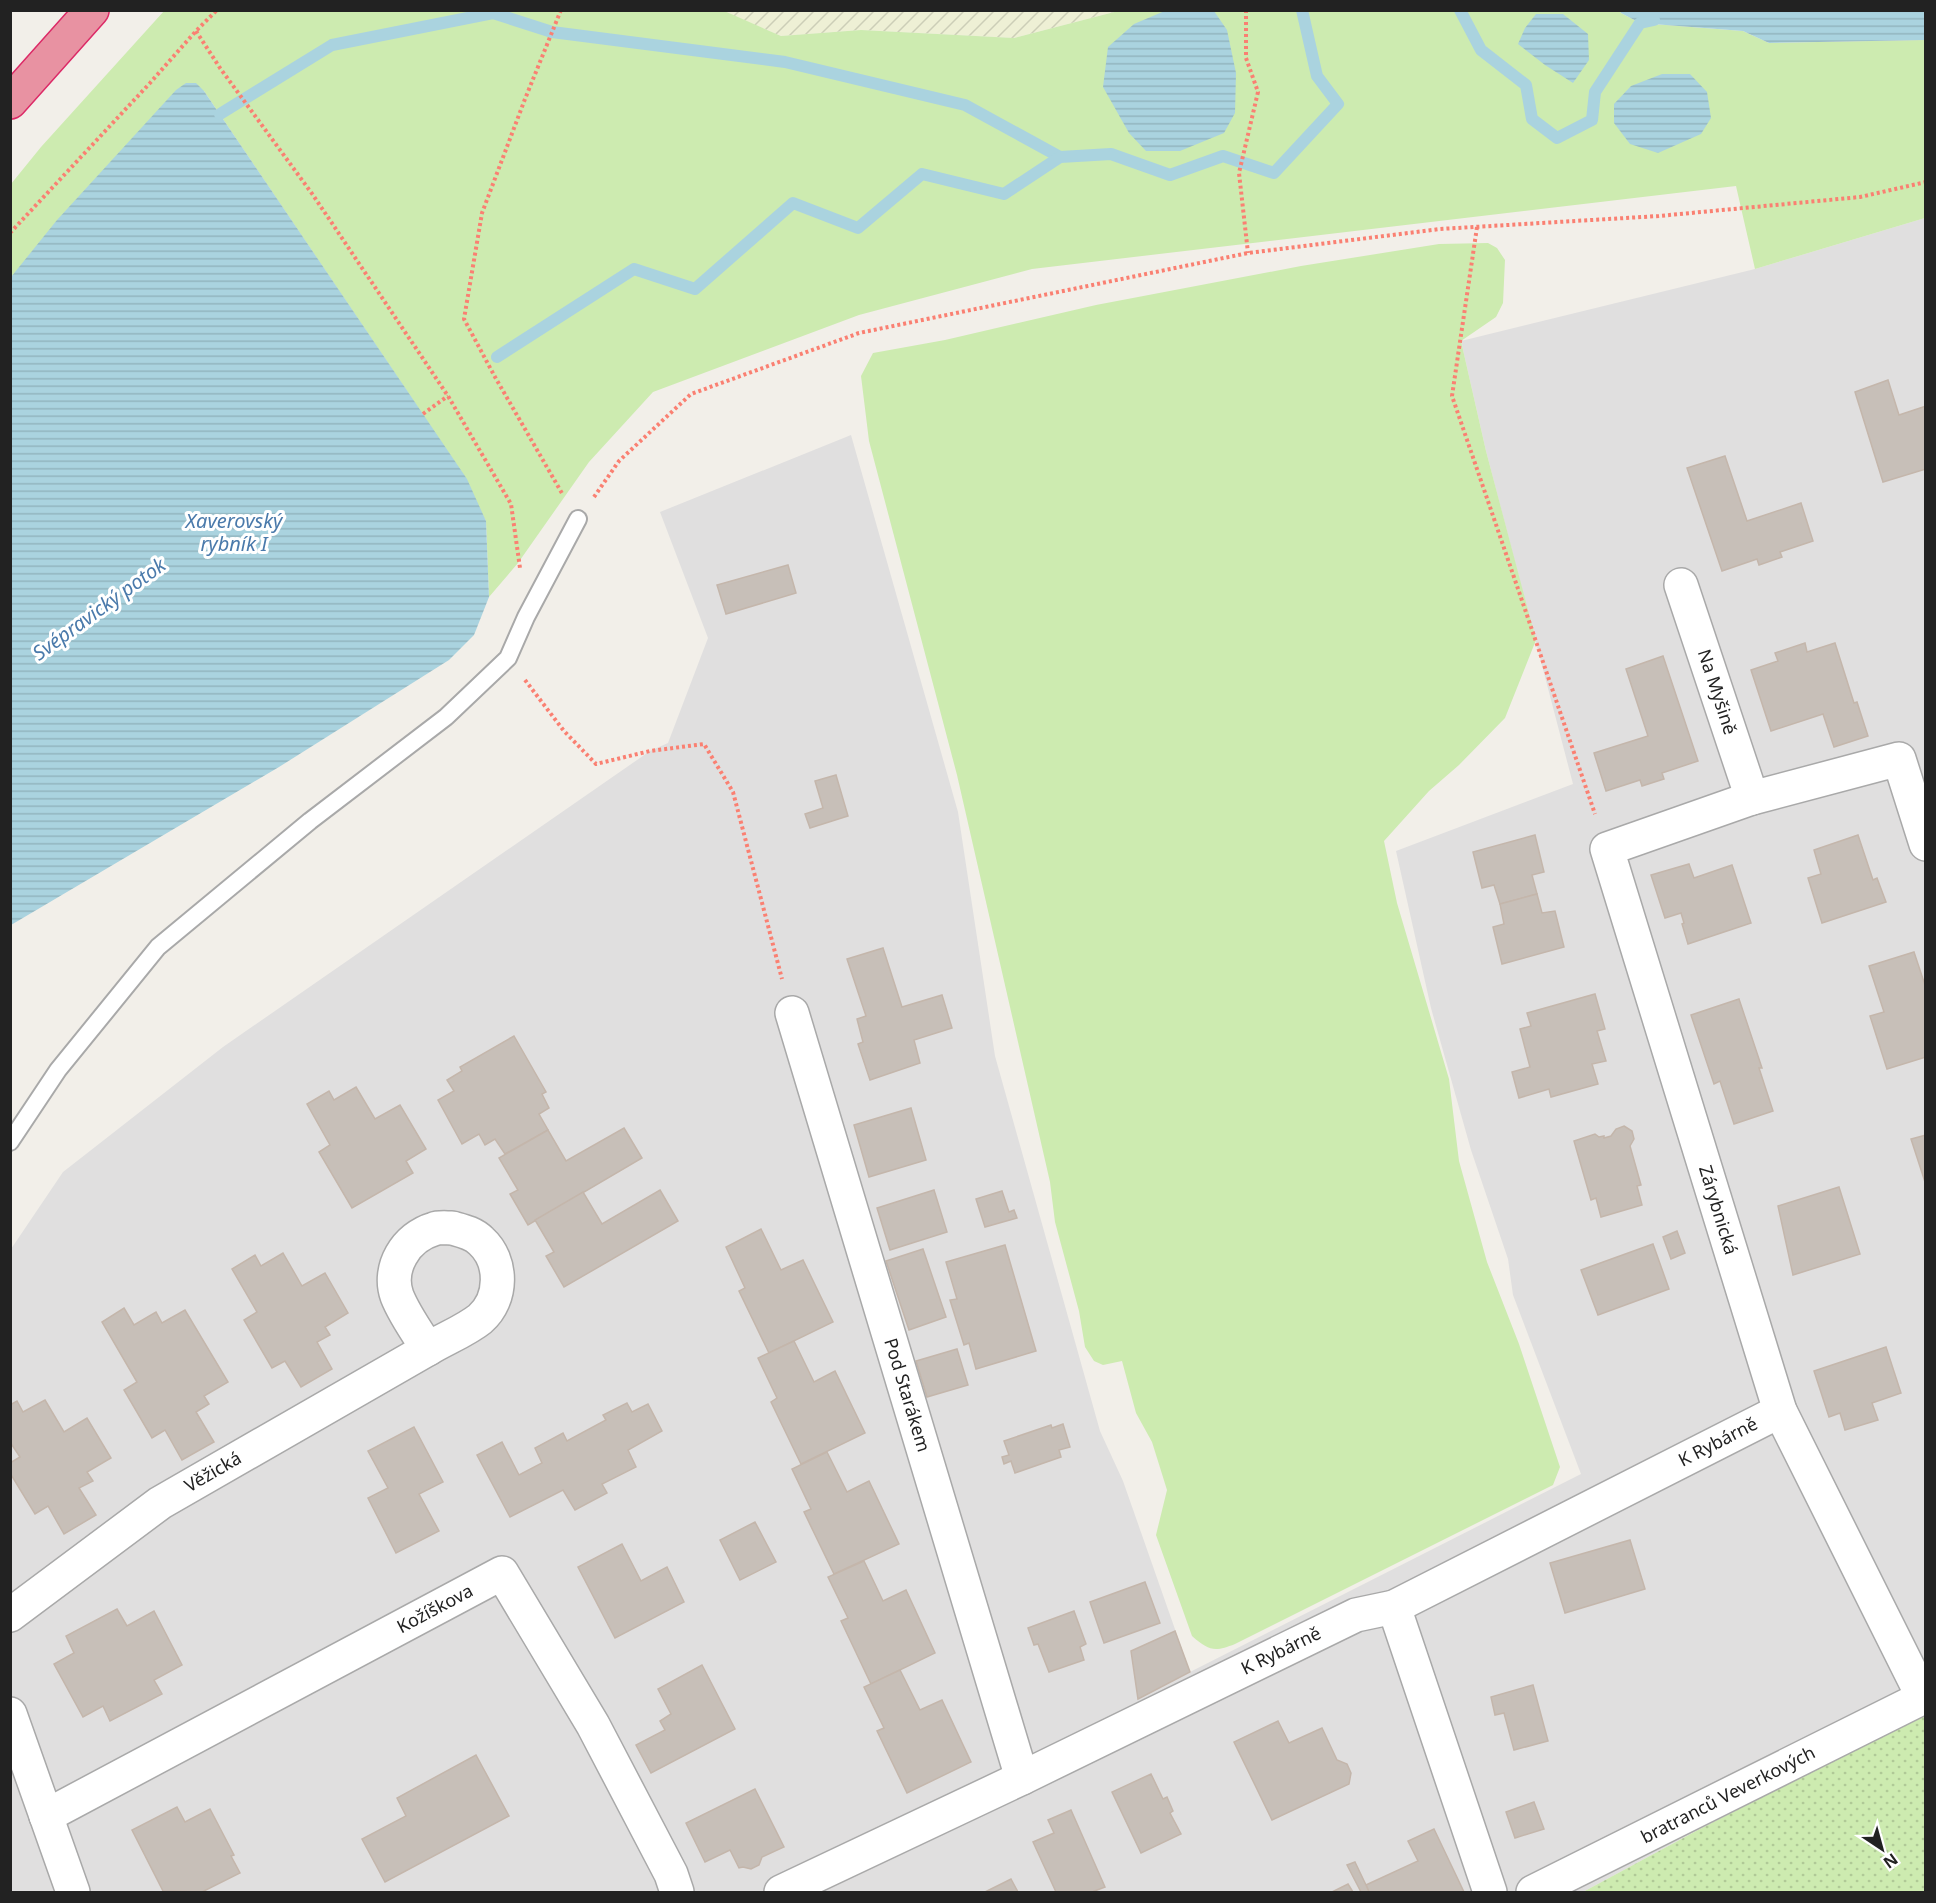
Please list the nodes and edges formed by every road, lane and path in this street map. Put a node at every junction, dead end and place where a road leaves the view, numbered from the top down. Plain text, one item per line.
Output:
1 (92, 10) edge
2 (217, 10) edge
3 (561, 10) edge
4 (1246, 10) edge
5 (196, 31) junction
6 (10, 102) edge
7 (1926, 182) edge
8 (1477, 227) junction
9 (10, 233) edge
10 (1248, 253) junction
11 (448, 396) junction
12 (423, 414) dead end
13 (578, 519) junction
14 (1682, 585) dead end
15 (526, 616) junction
16 (508, 658) junction
17 (1752, 798) junction
18 (1926, 844) edge
19 (1607, 849) junction
20 (792, 1013) joint
21 (10, 1142) edge
22 (428, 1349) dead end
23 (1780, 1411) junction
24 (1394, 1607) junction
25 (10, 1615) edge
26 (1924, 1697) edge
27 (10, 1714) edge
28 (1022, 1778) junction
29 (46, 1816) junction
30 (73, 1893) edge
31 (677, 1893) edge
32 (781, 1893) edge
33 (1490, 1893) edge
34 (1533, 1893) edge

1 - 6 highway
2 - 5 path
3 - 13 path
4 - 10 path
5 - 9 path
5 - 11 path
7 - 8 path
8 - 10 path
8 - 19 path
10 - 13 path
11 - 12 path
11 - 15 path
13 - 15 lane
14 - 17 street, Na Myšině
15 - 16 lane
16 - 20 path
16 - 21 lane
17 - 18 street
17 - 19 street
19 - 23 street, Zárybnická
20 - 28 street, Pod Starákem
22 - 25 street, Věžická
23 - 24 street, K Rybárně
23 - 26 street, Zárybnická
24 - 28 street, K Rybárně
24 - 33 street
26 - 34 street, bratranců Veverkových
27 - 29 street
28 - 32 street, K Rybárně
29 - 30 street
29 - 31 street, Kožíškova

